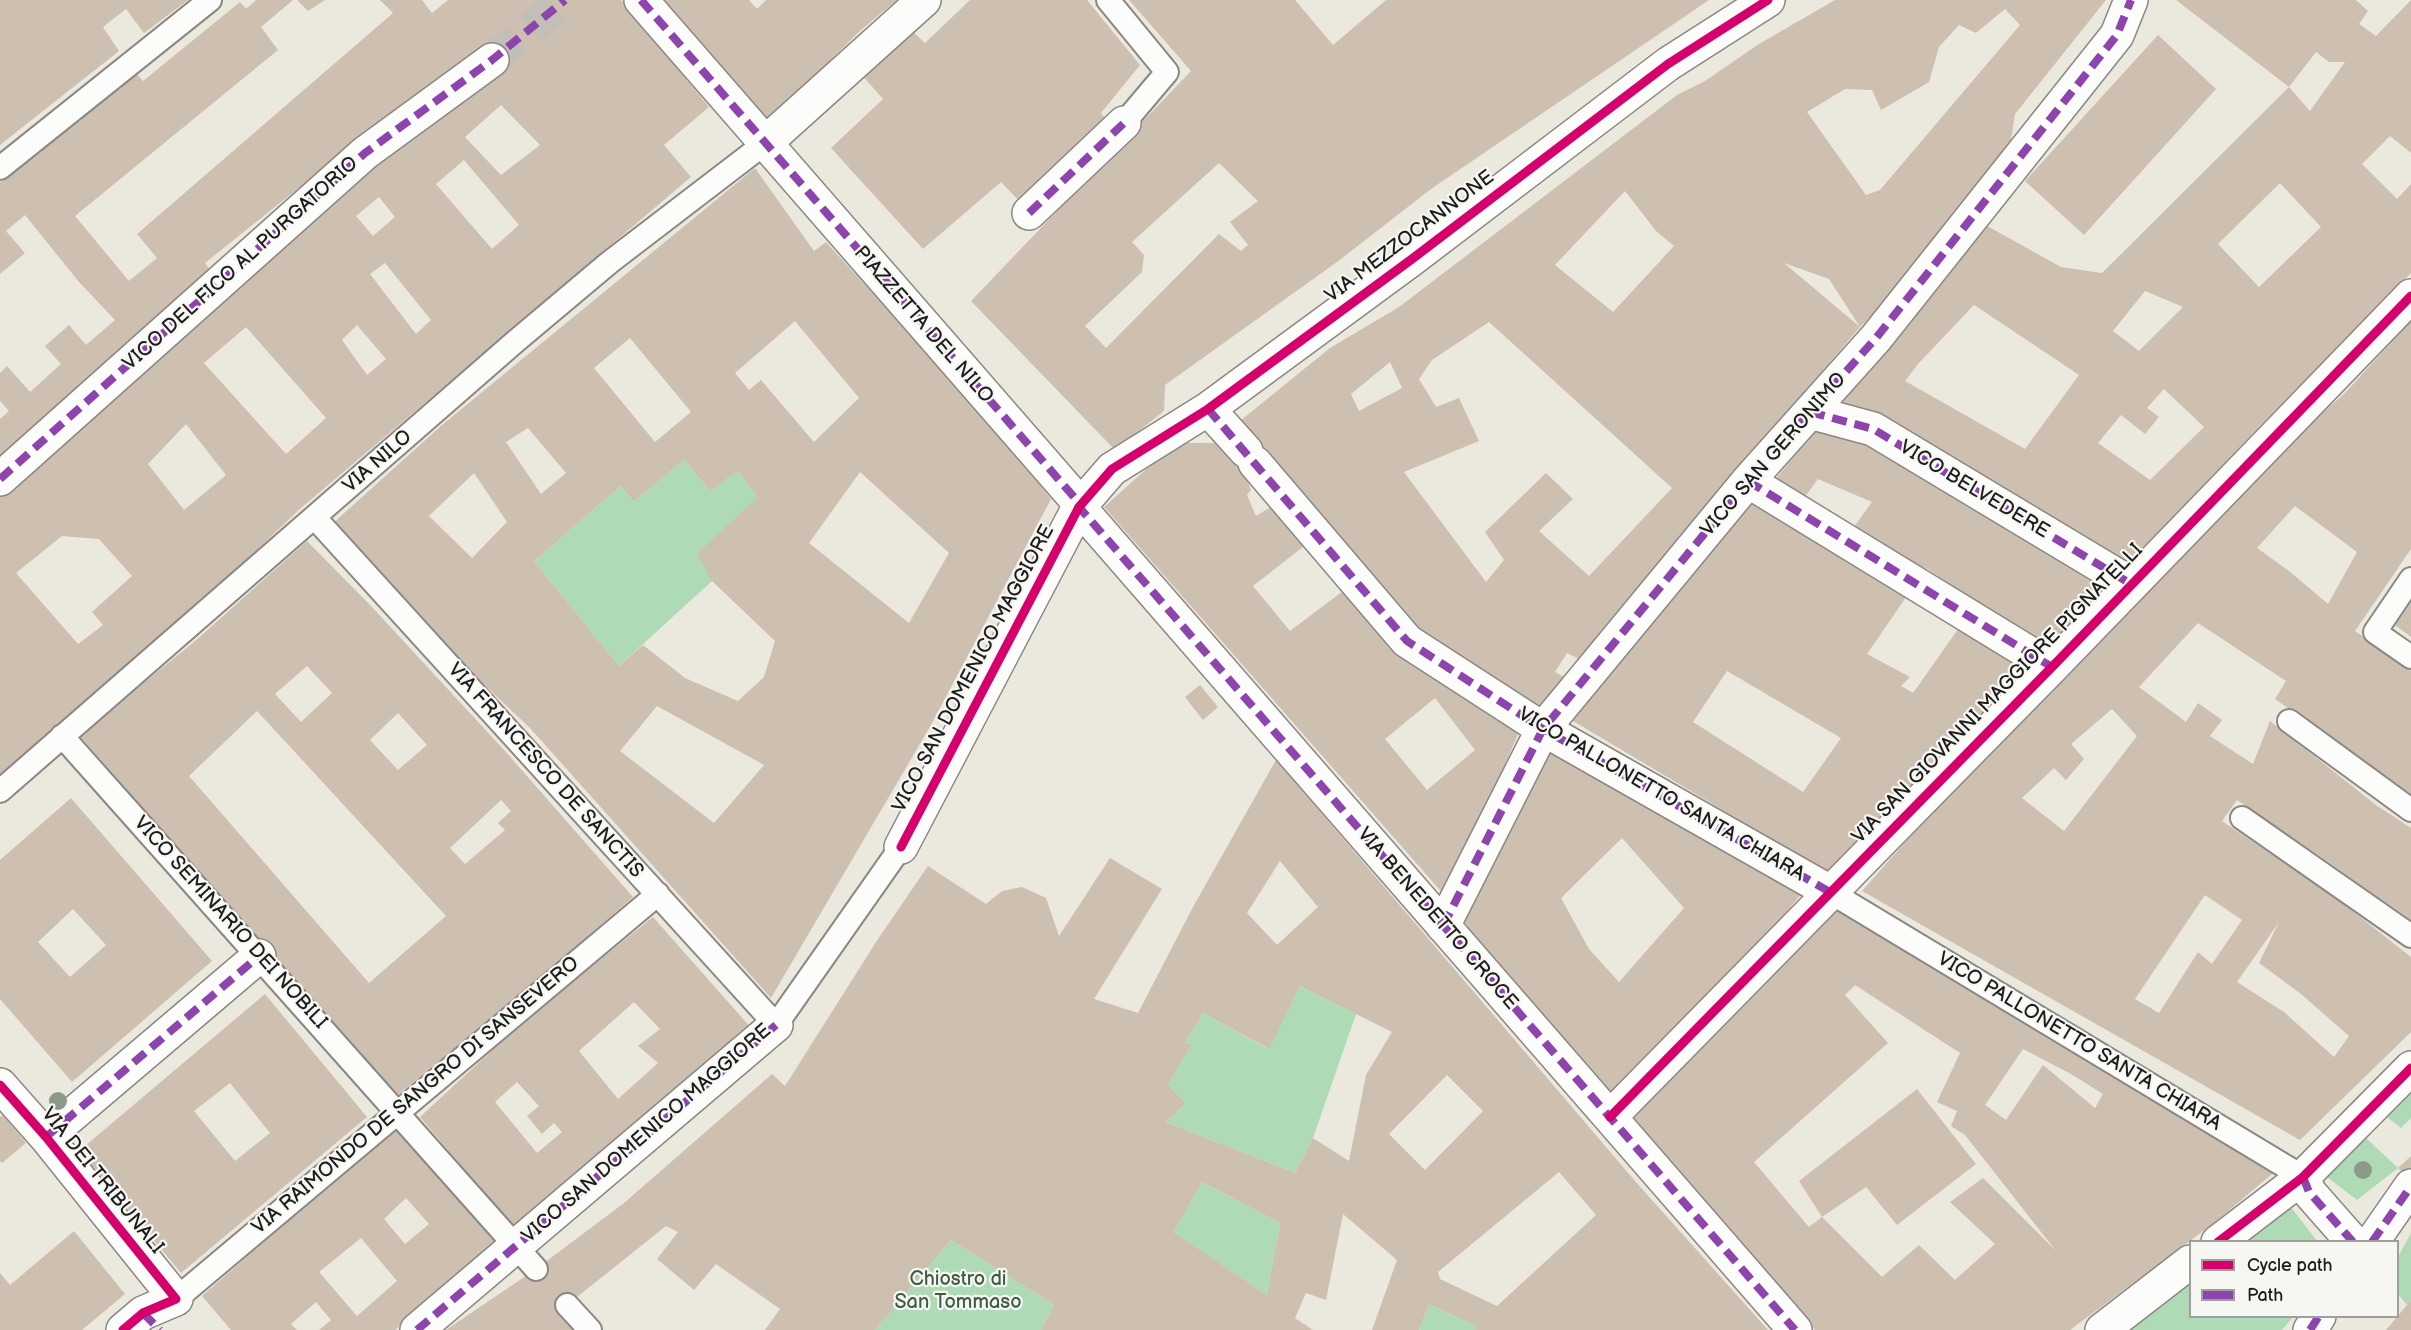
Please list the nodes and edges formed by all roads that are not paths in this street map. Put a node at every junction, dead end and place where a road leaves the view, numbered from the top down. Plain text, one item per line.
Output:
1 (210, 0) edge
2 (641, 0) edge
3 (924, 0) edge
4 (1108, 0) edge
5 (1768, 0) edge
6 (2131, 0) edge
7 (492, 60) tunnel mouth
8 (1124, 123) joint
9 (765, 144) junction
10 (0, 168) edge
11 (1029, 213) dead end
12 (2411, 296) edge
13 (1208, 409) junction
14 (1810, 412) junction
15 (0, 478) edge
16 (1748, 481) junction
17 (1079, 507) junction
18 (315, 518) junction
19 (2411, 579) edge
20 (2131, 584) junction
21 (2411, 657) edge
22 (2052, 667) junction
23 (2289, 721) dead end
24 (1543, 729) junction
25 (62, 736) junction
26 (0, 791) edge
27 (2411, 810) edge
28 (2242, 818) dead end
29 (901, 847) joint
30 (1830, 891) junction
31 (657, 894) junction
32 (1443, 927) junction
33 (2411, 936) edge
34 (260, 956) junction
35 (776, 1024) junction
36 (2411, 1068) edge
37 (3, 1094) edge
38 (398, 1111) junction
39 (1610, 1117) junction
40 (46, 1137) junction
41 (2302, 1177) junction
42 (2411, 1186) edge
43 (2221, 1240) edge
44 (2351, 1240) edge
45 (2373, 1240) edge
46 (526, 1258) junction
47 (2189, 1264) edge
48 (176, 1299) junction
49 (567, 1305) dead end
50 (142, 1324) edge
51 (417, 1330) edge
52 (590, 1330) edge
53 (1795, 1330) edge
54 (2102, 1330) edge

1 - 10 lane
2 - 9 street, PIAZZETTA DEL NILO
3 - 9 street
4 - 8 lane
5 - 13 street, VIA MEZZOCANNONE
6 - 14 street, VICO SAN GERONIMO
7 - 15 street, VICO DEL FICO AL PURGATORIO
8 - 11 street
9 - 17 street, PIAZZETTA DEL NILO
9 - 18 lane, VIA NILO
12 - 20 street, VIA SAN GIOVANNI MAGGIORE PIGNATELLI
13 - 17 street, VIA MEZZOCANNONE
13 - 24 street, VICO PALLONETTO SANTA CHIARA
14 - 16 street, VICO SAN GERONIMO
14 - 20 street, VICO BELVEDERE
16 - 22 street
16 - 24 street, VICO SAN GERONIMO
17 - 29 street, VICO SAN DOMENICO MAGGIORE
17 - 32 street, VIA BENEDETTO CROCE
18 - 25 lane, VIA NILO
18 - 31 lane, VIA FRANCESCO DE SANCTIS
19 - 21 lane
20 - 22 street, VIA SAN GIOVANNI MAGGIORE PIGNATELLI
22 - 30 street, VIA SAN GIOVANNI MAGGIORE PIGNATELLI
23 - 27 lane
24 - 30 street, VICO PALLONETTO SANTA CHIARA
24 - 32 street, VICO SAN GERONIMO
25 - 26 lane, VIA NILO
25 - 34 lane, VICO SEMINARIO DEI NOBILI
28 - 33 lane
29 - 35 lane, VICO SAN DOMENICO MAGGIORE
30 - 39 street, VIA SAN GIOVANNI MAGGIORE PIGNATELLI
30 - 41 lane, VICO PALLONETTO SANTA CHIARA
31 - 35 lane, VIA FRANCESCO DE SANCTIS
31 - 38 lane, VIA RAIMONDO DE SANGRO DI SANSEVERO
32 - 39 street, VIA BENEDETTO CROCE
34 - 38 lane, VICO SEMINARIO DEI NOBILI
34 - 40 street
35 - 46 street, VICO SAN DOMENICO MAGGIORE
36 - 41 street
37 - 40 street, VIA DEI TRIBUNALI
38 - 46 lane, VICO SEMINARIO DEI NOBILI
38 - 48 lane, VIA RAIMONDO DE SANGRO DI SANSEVERO
39 - 53 street, VIA BENEDETTO CROCE
40 - 48 street, VIA DEI TRIBUNALI
41 - 43 street
41 - 44 street
42 - 45 street
46 - 51 street, VICO SAN DOMENICO MAGGIORE
47 - 54 street
48 - 50 street
49 - 52 lane

